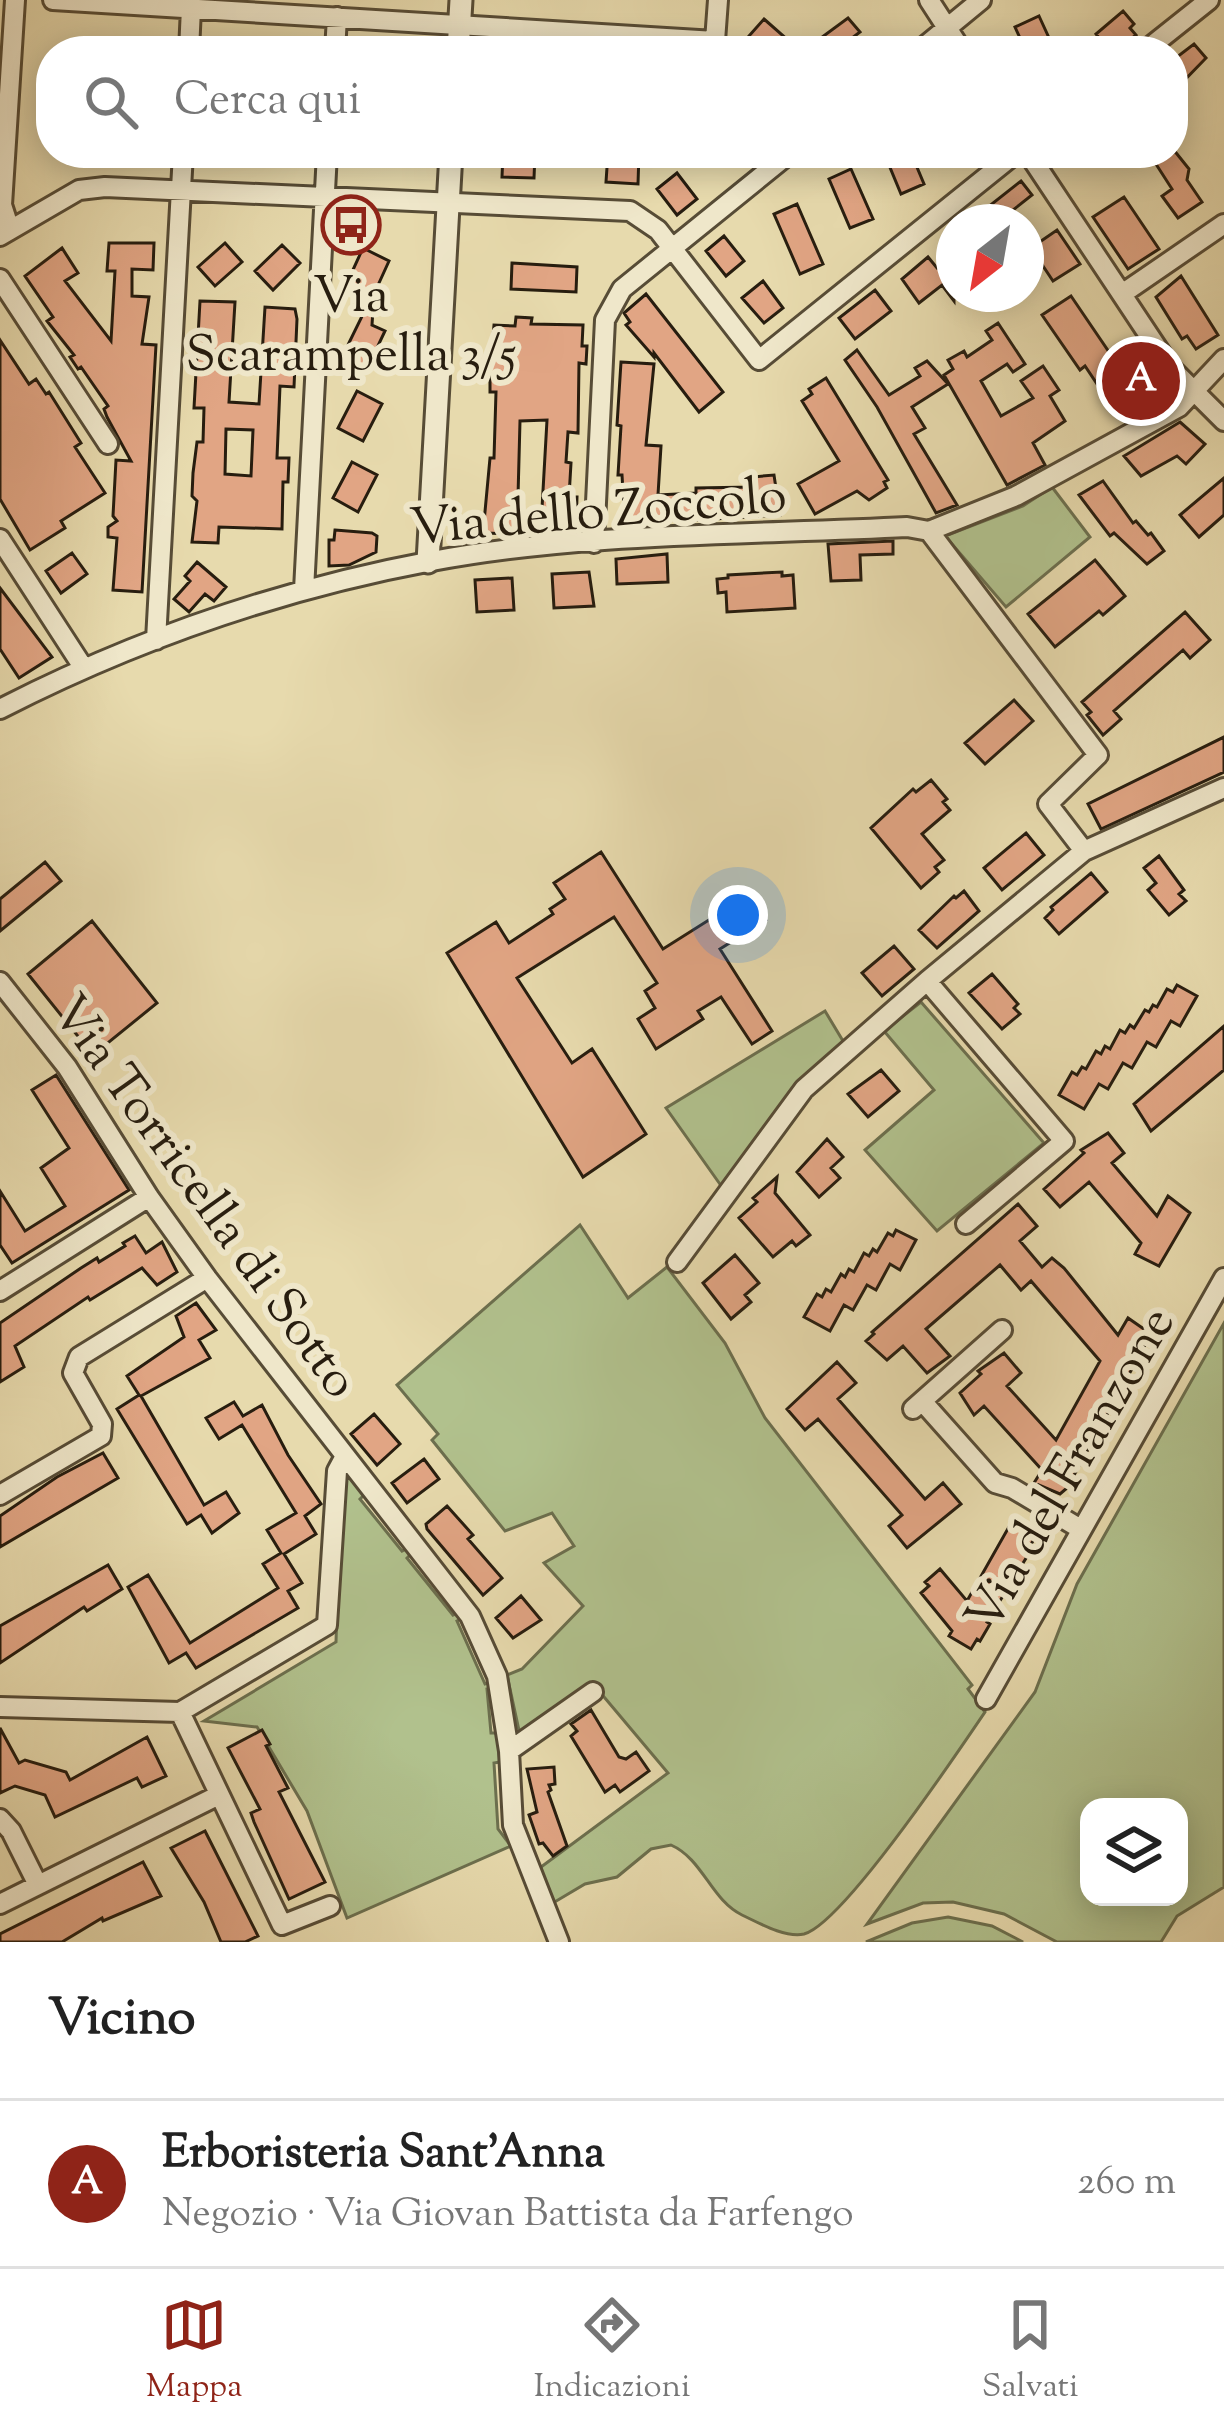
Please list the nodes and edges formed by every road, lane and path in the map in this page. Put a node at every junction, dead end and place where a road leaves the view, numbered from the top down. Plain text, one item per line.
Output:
1 (16, 0) edge
2 (53, 0) edge
3 (461, 0) edge
4 (718, 0) edge
5 (929, 0) edge
6 (981, 0) edge
7 (1209, 0) edge
8 (191, 8) junction
9 (337, 17) junction
10 (460, 26) junction
11 (947, 28) junction
12 (189, 36) edge
13 (336, 36) edge
14 (459, 36) edge
15 (590, 36) edge
16 (719, 36) edge
17 (937, 36) edge
18 (952, 36) edge
19 (1164, 36) edge
20 (182, 168) edge
21 (326, 168) edge
22 (451, 168) edge
23 (771, 168) edge
24 (997, 168) edge
25 (1038, 168) edge
26 (181, 190) junction
27 (324, 199) junction
28 (448, 201) junction
29 (1224, 224) edge
30 (5, 233) edge
31 (671, 249) junction
32 (0, 279) edge
33 (1122, 294) junction
34 (1224, 359) edge
35 (1192, 392) junction
36 (1224, 421) edge
37 (108, 444) dead end
38 (928, 531) junction
39 (0, 539) edge
40 (594, 543) junction
41 (428, 562) junction
42 (304, 590) junction
43 (156, 640) junction
44 (82, 667) junction
45 (0, 710) edge
46 (1224, 788) edge
47 (1084, 851) junction
48 (0, 982) edge
49 (927, 982) junction
50 (149, 1197) junction
51 (966, 1224) dead end
52 (677, 1262) dead end
53 (207, 1277) junction
54 (1224, 1278) edge
55 (0, 1291) edge
56 (1002, 1330) dead end
57 (344, 1458) junction
58 (0, 1496) edge
59 (1079, 1528) junction
60 (593, 1692) dead end
61 (986, 1699) dead end
62 (0, 1707) edge
63 (180, 1712) junction
64 (509, 1751) junction
65 (218, 1796) junction
66 (0, 1819) edge
67 (38, 1886) junction
68 (0, 1904) edge
69 (330, 1906) dead end
70 (559, 1942) edge

1 - 30 street
2 - 8 street
3 - 10 street
4 - 16 street
5 - 11 street
6 - 11 street
7 - 19 street
8 - 9 street
8 - 12 street
9 - 10 street
9 - 13 street
10 - 14 street
10 - 15 street
11 - 17 street
11 - 18 street
20 - 26 street
21 - 27 street
22 - 28 street
23 - 31 street
24 - 31 street
25 - 33 street
26 - 27 street
26 - 30 street
26 - 43 street
27 - 28 street
27 - 42 street
28 - 31 street
28 - 41 street
29 - 33 street
31 - 40 street
32 - 37 street
33 - 35 street
34 - 35 street, Via dello Zoccolo
35 - 36 street
35 - 38 street, Via dello Zoccolo
38 - 40 street, Via dello Zoccolo
38 - 47 street
39 - 44 street
40 - 41 street, Via dello Zoccolo
41 - 42 street, Via dello Zoccolo
42 - 43 street, Via dello Zoccolo
43 - 44 street, Via dello Zoccolo
44 - 45 street, Via dello Zoccolo
46 - 47 street
47 - 49 street
48 - 50 street, Via Torricella di Sotto
49 - 51 street
49 - 52 street
50 - 53 street, Via Torricella di Sotto
50 - 55 street
53 - 57 street, Via Torricella di Sotto
53 - 58 street
54 - 59 street, Via del Franzone
56 - 59 street
57 - 63 street, Via Torricella di Sotto
57 - 64 street, Via Torricella di Sotto
59 - 61 street, Via del Franzone
60 - 64 street
62 - 63 street
63 - 65 street
64 - 70 street, Via Torricella di Sotto
65 - 67 street
65 - 69 street
66 - 67 street
67 - 68 street

